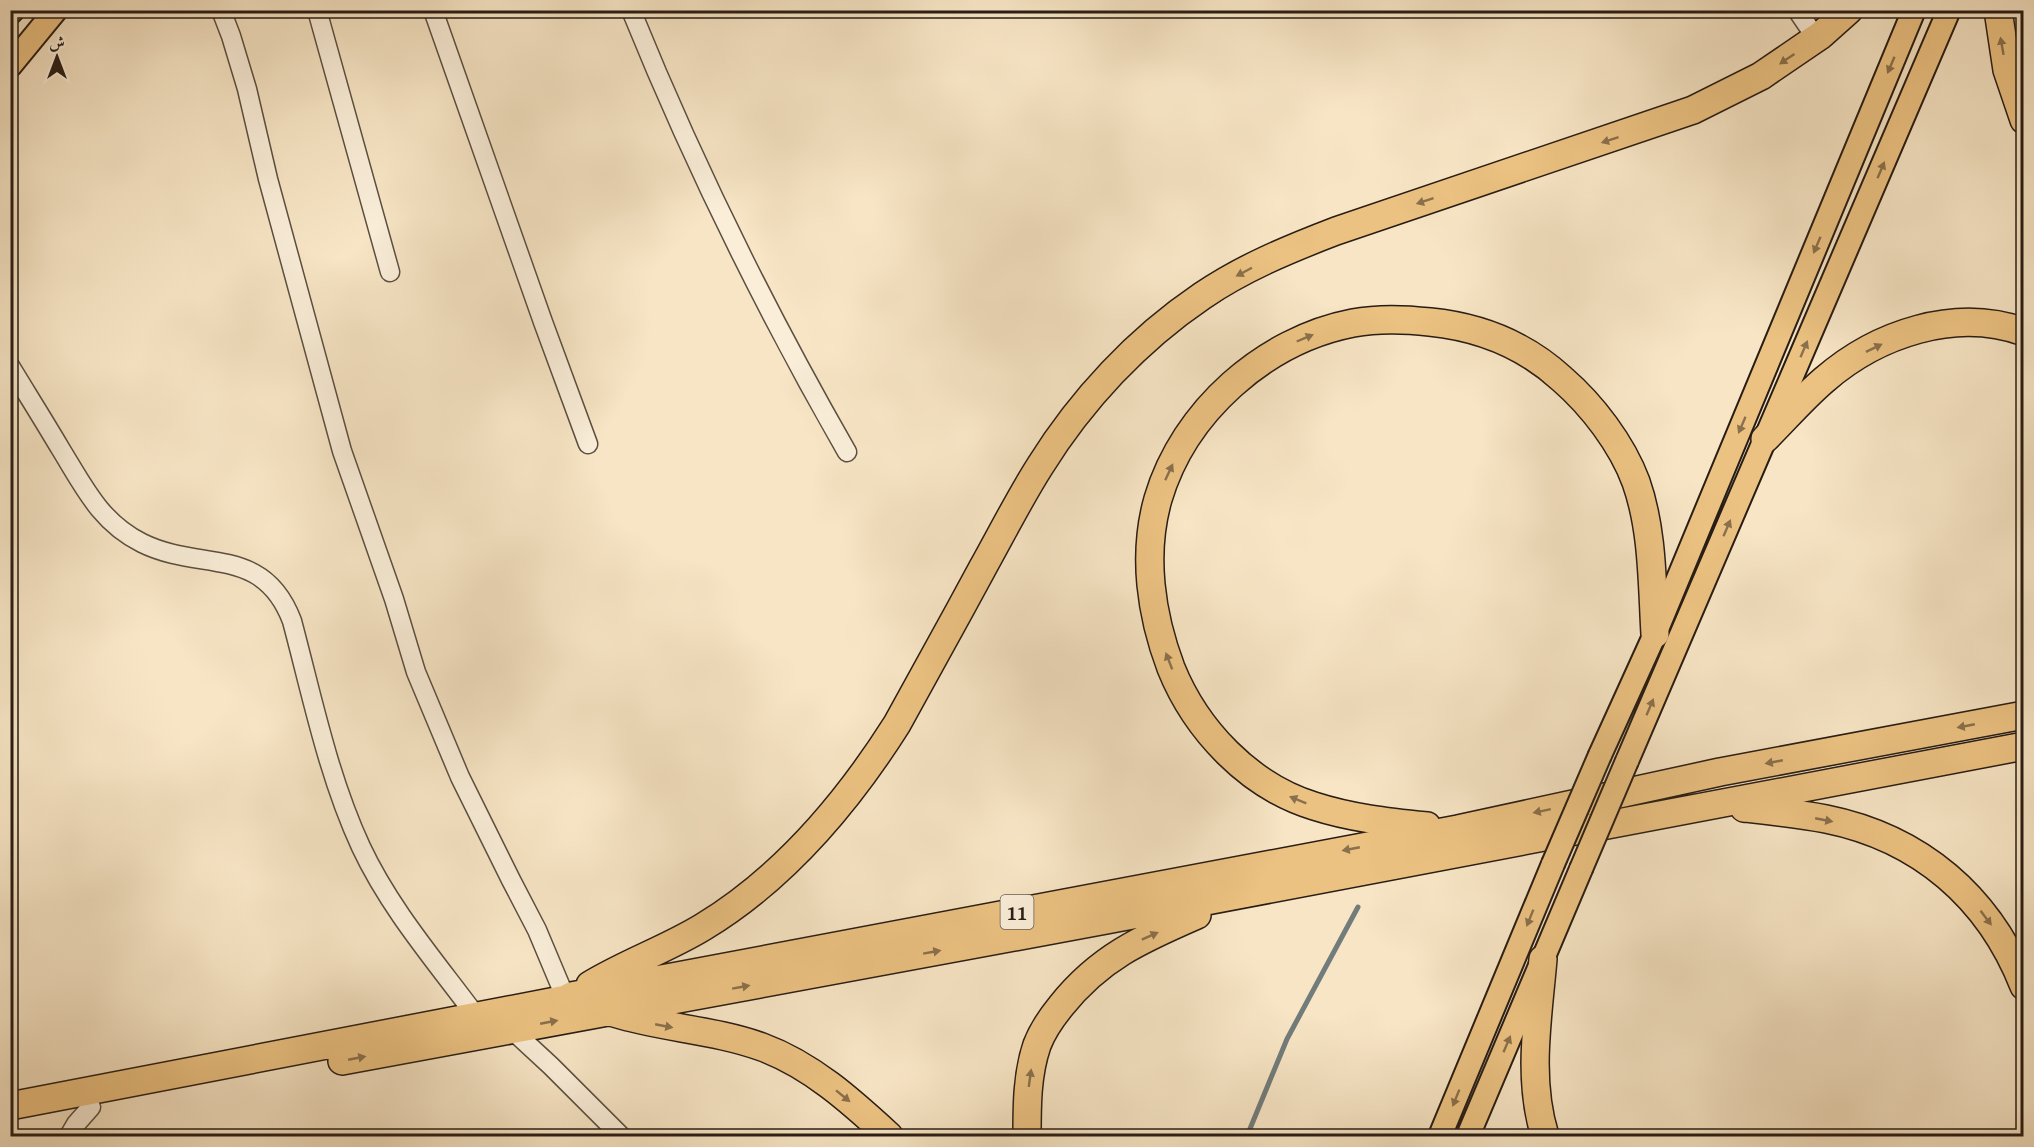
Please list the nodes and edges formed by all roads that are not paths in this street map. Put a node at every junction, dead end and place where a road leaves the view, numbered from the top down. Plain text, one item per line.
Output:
1 (56, 10) edge
2 (221, 10) edge
3 (317, 10) edge
4 (433, 10) edge
5 (631, 10) edge
6 (1797, 10) edge
7 (1849, 10) edge
8 (1914, 10) edge
9 (1949, 10) edge
10 (1998, 10) edge
11 (1816, 38) junction
12 (10, 66) edge
13 (2024, 120) edge
14 (390, 272) dead end
15 (2024, 332) edge
16 (10, 366) edge
17 (1765, 439) junction
18 (588, 444) dead end
19 (846, 452) dead end
20 (1655, 634) junction
21 (2018, 714) edge
22 (2024, 746) edge
23 (1725, 805) junction
24 (1458, 829) junction
25 (1238, 897) junction
26 (1543, 959) junction
27 (2024, 986) edge
28 (569, 997) junction
29 (608, 1011) junction
30 (476, 1016) junction
31 (511, 1029) junction
32 (14, 1106) edge
33 (91, 1107) junction
34 (69, 1137) edge
35 (621, 1137) edge
36 (889, 1137) edge
37 (1027, 1137) edge
38 (1440, 1137) edge
39 (1468, 1137) edge
40 (1545, 1137) edge

1 - 12 main road
2 - 28 street
3 - 14 street
4 - 18 street
5 - 19 street
6 - 11 street
7 - 11 highway
8 -> 20 main road
17 -> 9 main road
13 -> 10 highway
11 -> 28 highway
17 -> 15 highway
16 - 30 street
26 -> 17 main road, bridge
24 -> 20 highway
20 -> 38 main road, bridge
21 -> 24 highway, 11
22 - 23 highway, 11
23 - 25 highway, 11
23 -> 27 highway
24 -> 28 highway, 11
29 -> 25 highway, 11
37 -> 25 highway
39 -> 26 main road
26 - 40 highway
28 - 30 highway, 11
31 -> 29 highway, 11
29 -> 36 highway
30 - 32 highway, 11
33 -> 31 highway, 11
31 - 35 street
32 - 33 highway, 11
33 - 34 street

